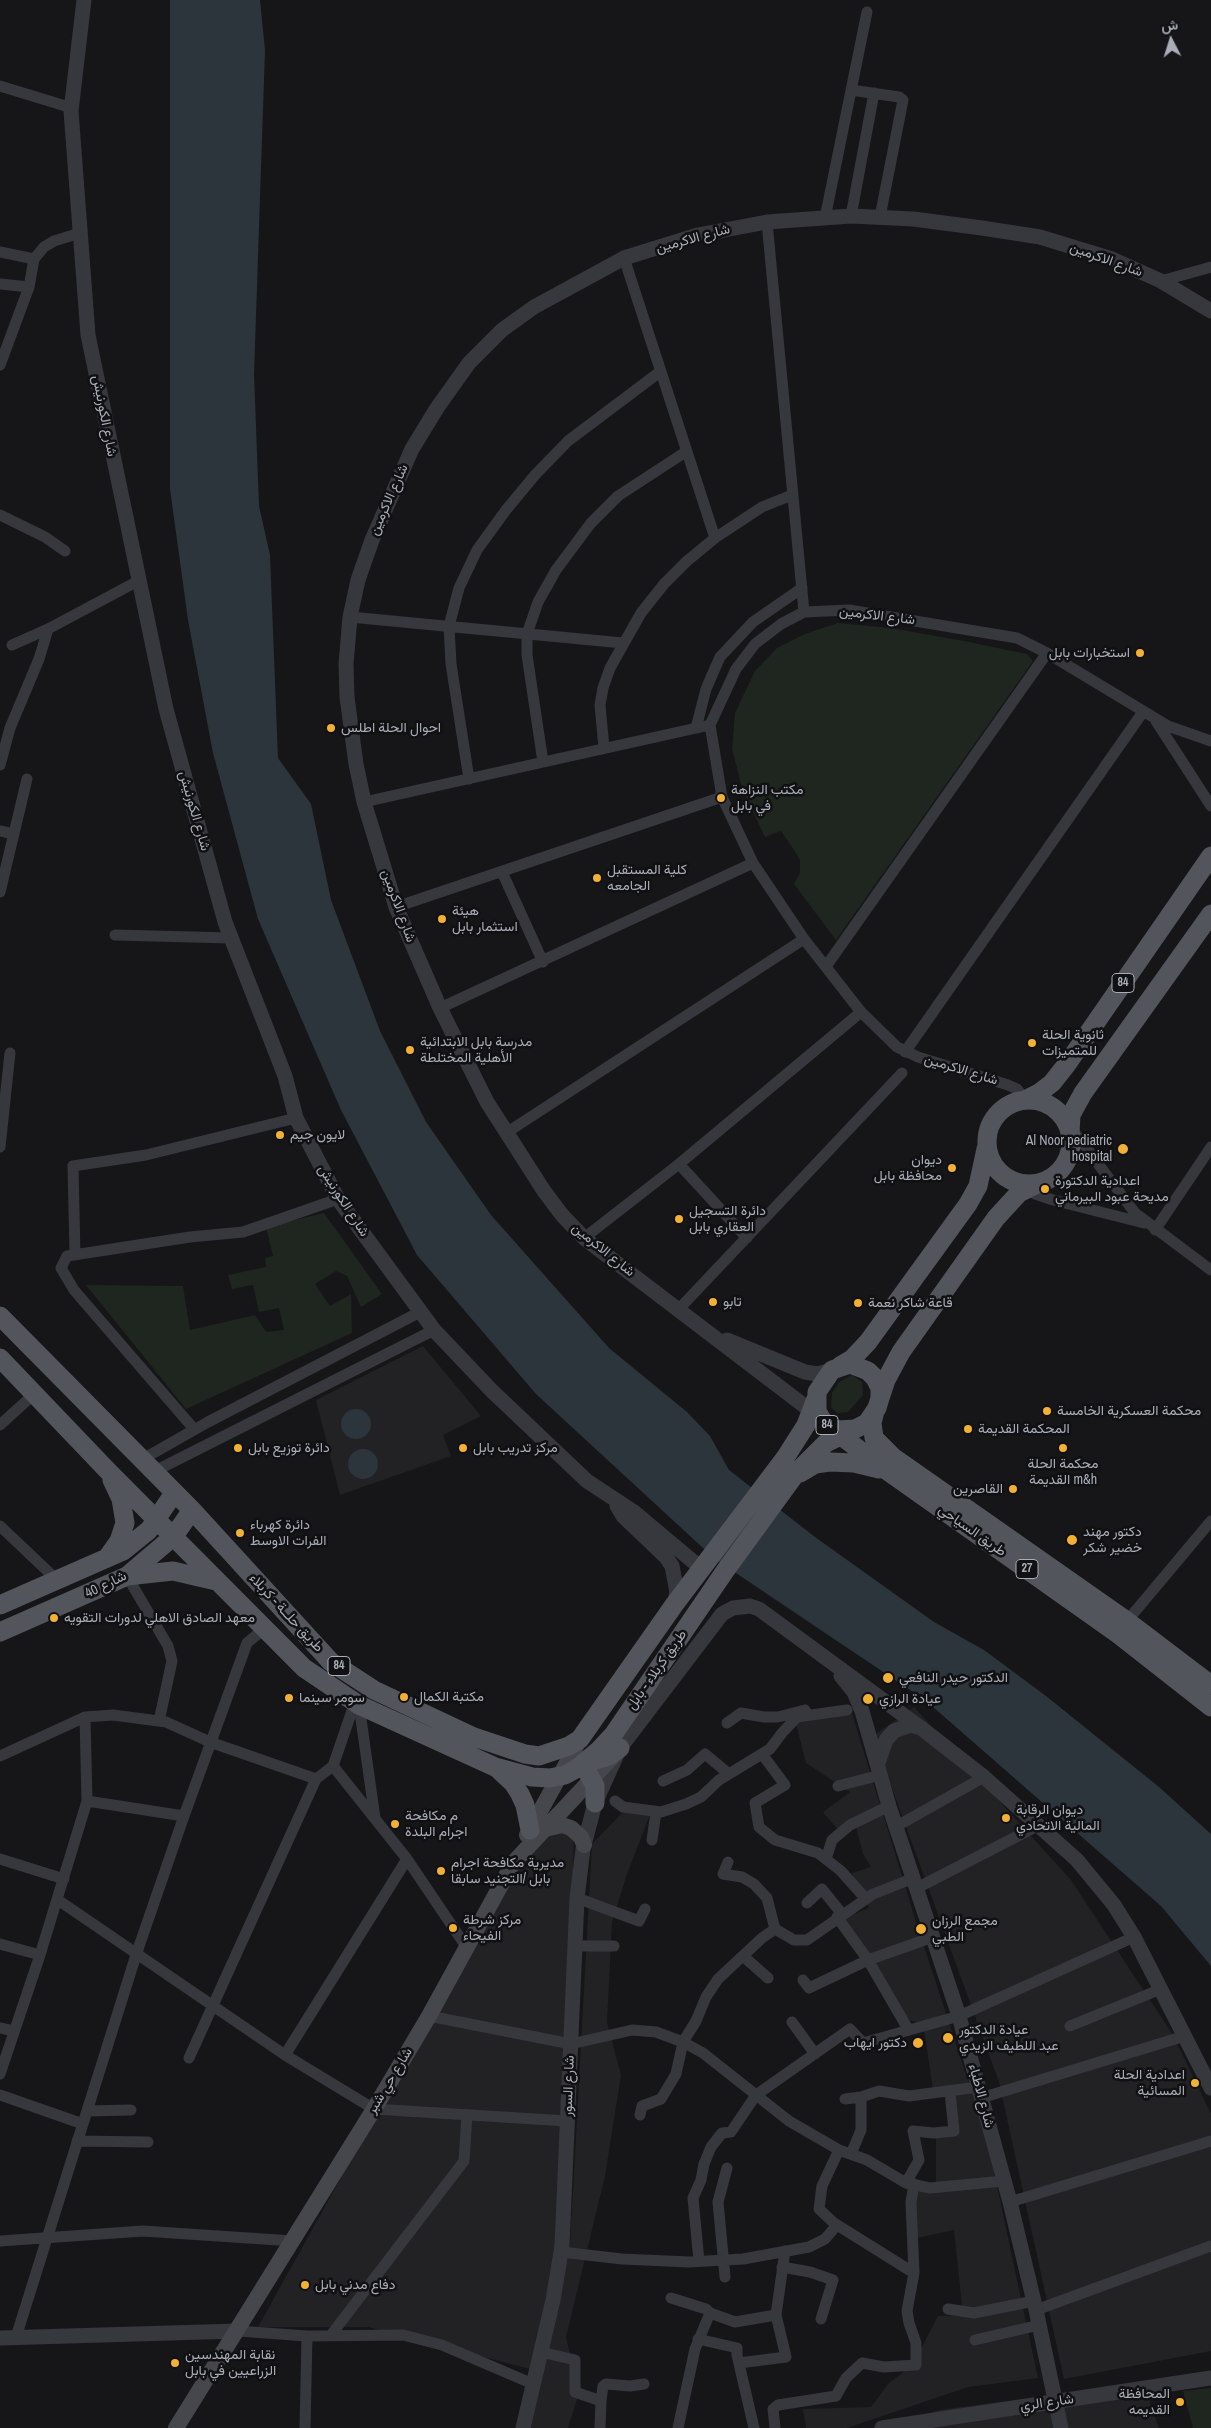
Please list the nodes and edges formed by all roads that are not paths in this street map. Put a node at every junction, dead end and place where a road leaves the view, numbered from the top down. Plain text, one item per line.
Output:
1 (84, 0) edge
2 (867, 12) dead end
3 (0, 86) edge
4 (851, 90) junction
5 (874, 93) junction
6 (72, 108) junction
7 (851, 216) junction
8 (880, 217) junction
9 (825, 218) junction
10 (767, 222) junction
11 (80, 233) junction
12 (0, 252) edge
13 (624, 258) junction
14 (34, 259) junction
15 (1211, 267) edge
16 (1161, 281) junction
17 (0, 284) edge
18 (29, 287) junction
19 (1211, 311) edge
20 (0, 365) edge
21 (661, 370) junction
22 (687, 451) junction
23 (792, 495) junction
24 (0, 515) edge
25 (715, 538) junction
26 (65, 551) dead end
27 (138, 581) junction
28 (802, 588) junction
29 (804, 612) junction
30 (350, 617) junction
31 (449, 626) junction
32 (48, 629) junction
33 (527, 634) junction
34 (623, 643) junction
35 (12, 645) dead end
36 (1047, 653) junction
37 (1148, 714) junction
38 (710, 724) junction
39 (696, 728) junction
40 (1211, 741) edge
41 (604, 748) junction
42 (543, 762) junction
43 (0, 765) edge
44 (27, 779) dead end
45 (469, 779) junction
46 (722, 797) junction
47 (364, 802) junction
48 (1211, 806) edge
49 (0, 832) edge
50 (14, 834) junction
51 (1211, 856) edge
52 (753, 863) junction
53 (502, 872) junction
54 (0, 892) edge
55 (396, 907) junction
56 (1211, 914) edge
57 (115, 936) dead end
58 (231, 938) junction
59 (804, 939) junction
60 (543, 962) junction
61 (827, 965) junction
62 (440, 1008) junction
63 (861, 1012) junction
64 (905, 1052) junction
65 (10, 1053) dead end
66 (902, 1074) dead end
67 (4, 1080) edge
68 (1025, 1100) junction
69 (296, 1118) junction
70 (1069, 1128) junction
71 (506, 1132) junction
72 (1211, 1147) edge
73 (0, 1148) edge
74 (987, 1148) junction
75 (679, 1164) junction
76 (1030, 1187) junction
77 (338, 1199) junction
78 (1152, 1227) junction
79 (584, 1238) junction
80 (747, 1238) junction
81 (75, 1255) junction
82 (1211, 1270) edge
83 (679, 1309) junction
84 (420, 1312) junction
85 (0, 1316) edge
86 (434, 1330) junction
87 (708, 1331) junction
88 (0, 1358) edge
89 (836, 1368) junction
90 (34, 1395) junction
91 (878, 1404) junction
92 (829, 1420) junction
93 (0, 1425) edge
94 (194, 1429) junction
95 (153, 1462) junction
96 (107, 1470) junction
97 (895, 1476) junction
98 (788, 1484) junction
99 (174, 1493) junction
100 (612, 1498) junction
101 (192, 1510) junction
102 (156, 1520) junction
103 (1211, 1520) edge
104 (0, 1526) edge
105 (174, 1536) junction
106 (105, 1561) junction
107 (706, 1564) junction
108 (127, 1576) junction
109 (57, 1580) junction
110 (221, 1583) junction
111 (674, 1604) junction
112 (0, 1606) edge
113 (1127, 1621) junction
114 (265, 1628) junction
115 (0, 1632) edge
116 (818, 1652) junction
117 (1172, 1666) junction
118 (1211, 1685) edge
119 (357, 1703) junction
120 (1211, 1707) edge
121 (847, 1710) dead end
122 (825, 1712) junction
123 (86, 1717) junction
124 (159, 1721) junction
125 (727, 1723) dead end
126 (921, 1728) junction
127 (580, 1738) junction
128 (210, 1742) junction
129 (620, 1748) junction
130 (599, 1750) junction
131 (762, 1754) junction
132 (0, 1756) edge
133 (539, 1756) junction
134 (333, 1766) junction
135 (495, 1767) junction
136 (575, 1770) junction
137 (879, 1770) junction
138 (729, 1774) junction
139 (984, 1777) junction
140 (316, 1779) junction
141 (663, 1781) dead end
142 (838, 1786) dead end
143 (87, 1801) junction
144 (615, 1801) dead end
145 (595, 1802) junction
146 (889, 1806) junction
147 (656, 1812) junction
148 (184, 1816) junction
149 (375, 1820) junction
150 (1039, 1825) junction
151 (897, 1826) junction
152 (537, 1829) junction
153 (652, 1840) dead end
154 (584, 1845) junction
155 (0, 1859) edge
156 (407, 1859) junction
157 (826, 1859) junction
158 (728, 1862) dead end
159 (64, 1879) junction
160 (915, 1883) junction
161 (577, 1898) junction
162 (866, 1899) junction
163 (58, 1900) junction
164 (807, 1903) dead end
165 (645, 1909) dead end
166 (840, 1916) junction
167 (775, 1929) junction
168 (933, 1937) junction
169 (1134, 1937) junction
170 (0, 1944) edge
171 (575, 1946) junction
172 (614, 1946) dead end
173 (467, 1948) junction
174 (40, 1955) junction
175 (136, 1955) junction
176 (743, 1956) junction
177 (868, 1960) junction
178 (768, 1978) dead end
179 (803, 1980) dead end
180 (1161, 1989) junction
181 (212, 2006) junction
182 (429, 2016) junction
183 (959, 2016) junction
184 (792, 2022) dead end
185 (1070, 2026) dead end
186 (0, 2028) edge
187 (908, 2029) junction
188 (14, 2031) junction
189 (1185, 2036) junction
190 (683, 2042) junction
191 (571, 2044) junction
192 (815, 2054) junction
193 (285, 2055) junction
194 (189, 2058) dead end
195 (0, 2074) edge
196 (1211, 2088) edge
197 (950, 2092) junction
198 (980, 2092) junction
199 (0, 2095) edge
200 (755, 2097) junction
201 (861, 2097) junction
202 (845, 2099) dead end
203 (374, 2108) junction
204 (131, 2110) dead end
205 (86, 2111) junction
206 (467, 2115) junction
207 (640, 2115) dead end
208 (568, 2121) junction
209 (82, 2124) junction
210 (77, 2141) junction
211 (1211, 2141) edge
212 (148, 2142) dead end
213 (839, 2150) junction
214 (851, 2154) junction
215 (728, 2168) dead end
216 (1004, 2181) junction
217 (910, 2184) junction
218 (1010, 2202) junction
219 (837, 2225) junction
220 (46, 2240) junction
221 (293, 2241) junction
222 (0, 2242) edge
223 (1211, 2246) edge
224 (785, 2251) junction
225 (561, 2252) junction
226 (724, 2260) junction
227 (699, 2261) junction
228 (782, 2267) junction
229 (914, 2273) junction
230 (725, 2277) dead end
231 (671, 2298) dead end
232 (1035, 2306) junction
233 (948, 2309) dead end
234 (710, 2313) junction
235 (776, 2315) junction
236 (821, 2320) dead end
237 (1039, 2325) junction
238 (238, 2331) junction
239 (307, 2336) junction
240 (331, 2336) junction
241 (0, 2338) edge
242 (16, 2338) junction
243 (698, 2339) junction
244 (975, 2340) dead end
245 (541, 2352) junction
246 (739, 2363) junction
247 (1211, 2378) edge
248 (533, 2384) junction
249 (644, 2384) dead end
250 (600, 2401) junction
251 (1056, 2402) junction
252 (939, 2423) edge
253 (176, 2428) edge
254 (305, 2428) edge
255 (523, 2428) edge
256 (600, 2428) edge
257 (678, 2428) edge
258 (754, 2428) edge
259 (775, 2428) edge
260 (882, 2428) edge
261 (1061, 2428) edge

1 - 6 street, شارع الكورنيش
2 - 4 street
3 - 6 street
4 - 5 street
4 - 9 street
5 - 7 street
5 - 8 street
6 - 11 street, شارع الكورنيش
7 - 8 street, شارع الاكرمين
7 - 9 street, شارع الاكرمين
8 - 16 street, شارع الاكرمين
9 - 10 street, شارع الاكرمين
10 - 13 street, شارع الاكرمين
10 - 23 street
11 - 14 street
11 - 27 street, شارع الكورنيش
12 - 14 street
13 - 21 street
13 - 30 street, شارع الاكرمين
14 - 18 street
15 - 16 street
16 - 19 street, شارع الاكرمين
17 - 18 street
18 - 20 street
21 - 22 street
21 - 31 street
22 - 25 street
22 - 33 street
23 - 25 street
23 - 28 street
24 - 26 street
25 - 34 street
27 - 32 street
27 - 58 street, شارع الكورنيش
28 - 29 street
28 - 39 street
29 - 36 street, شارع الاكرمين
29 - 38 street, شارع الاكرمين
30 - 31 street
30 - 47 street, شارع الاكرمين
31 - 33 street
31 - 45 street
32 - 35 street
32 - 43 street
33 - 34 street
33 - 42 street
34 - 41 street
36 - 37 street, شارع الاكرمين
36 - 61 street
37 - 40 street, شارع الاكرمين
37 - 48 street, شارع الاكرمين
37 - 64 street
38 - 39 street
38 - 46 street, شارع الاكرمين
39 - 41 street
41 - 42 street
42 - 45 street
44 - 50 street
45 - 47 street
46 - 52 street, شارع الاكرمين
46 - 53 street
47 - 55 street, شارع الاكرمين
49 - 50 street
50 - 54 street
51 - 68 main road, 84
52 - 59 street, شارع الاكرمين
52 - 60 street
53 - 55 street
53 - 60 street
55 - 62 street, شارع الاكرمين
56 - 70 main road, 84
57 - 58 street
58 - 69 street, شارع الكورنيش
59 - 61 street, شارع الاكرمين
59 - 71 street
60 - 62 street
61 - 63 street, شارع الاكرمين
62 - 71 street, شارع الاكرمين
63 - 64 street, شارع الاكرمين
63 - 75 street
64 - 68 street, شارع الاكرمين
65 - 67 street
66 - 80 street
67 - 73 street
68 - 70 main road
68 - 74 main road, 84
69 - 77 street, شارع الكورنيش
69 - 81 street
70 - 76 main road, 84
70 - 78 street
71 - 79 street, شارع الاكرمين
72 - 78 street
74 - 76 main road
74 - 89 main road, 84
75 - 79 street
75 - 80 street
76 - 78 street
76 - 91 main road, 84
77 - 81 street
77 - 84 street, شارع الكورنيش
78 - 82 street
79 - 83 street, شارع الاكرمين
80 - 83 street
81 - 94 street
83 - 87 street, شارع الاكرمين
84 - 86 street, شارع الكورنيش
84 - 94 street
85 - 95 main road, طريق حلــة - كربلاء / 84
86 - 95 street
86 - 100 street, شارع الكورنيش
87 - 89 street, شارع الاكرمين
87 - 92 street, شارع الاكرمين
88 - 90 main road, طريق حلــة - كربلاء / 84
89 - 91 main road
89 - 92 main road, 84
90 - 93 street
90 - 96 main road, طريق حلــة - كربلاء / 84
91 - 92 main road, 84
91 - 113 main road, طريق السياحي / 27
92 - 97 main road, طريق السياحي / 27
92 - 98 main road, 84
92 - 107 main road, 84
94 - 95 street
95 - 99 main road, طريق حلــة - كربلاء / 84
96 - 102 main road, طريق حلــة - كربلاء / 84
96 - 106 main road
97 - 98 main road
97 - 117 main road, طريق السياحي / 27
98 - 130 main road, طريق كربلاء - بابل / 84
99 - 101 main road, طريق حلــة - كربلاء / 84
99 - 102 main road, شارع 40
100 - 107 street
100 - 111 street
101 - 105 main road, شارع 40
101 - 133 main road, طريق حلــة - كربلاء / 84
102 - 105 main road, طريق حلــة - كربلاء / 84
102 - 106 main road, شارع 40
103 - 113 street
104 - 109 street
105 - 108 main road, شارع 40
105 - 110 main road, طريق حلــة - كربلاء / 84
106 - 109 main road, شارع 40
107 - 111 main road, 84
108 - 110 main road
108 - 115 main road, شارع 40
108 - 124 street
109 - 112 main road, شارع 40
110 - 114 main road, طريق حلــة - كربلاء / 84
111 - 127 main road, 84
113 - 117 main road, طريق السياحي / 27
114 - 119 main road, طريق حلــة - كربلاء / 84
114 - 128 street
116 - 126 street
116 - 129 street, شارع السور
116 - 137 street, شارع الاطباء
117 - 118 main road, طريق السياحي / 27
117 - 120 main road, طريق السياحي / 27
119 - 134 street
119 - 135 main road, طريق حلــة - كربلاء / 84
119 - 149 street
121 - 122 street
122 - 125 street
122 - 131 street
123 - 124 street
123 - 132 street
123 - 143 street
124 - 128 street
126 - 137 street
126 - 139 street
127 - 130 main road
127 - 133 main road, 84
127 - 136 main road
128 - 140 street
128 - 148 street
129 - 130 main road
129 - 136 main road
129 - 145 street, شارع السور
130 - 136 main road, طريق كربلاء - بابل / 84
131 - 138 street
131 - 157 street
133 - 136 main road, طريق حلــة - كربلاء
134 - 140 street
134 - 149 street
135 - 136 main road, طريق حلــة - كربلاء / 84
135 - 152 main road
136 - 145 main road
136 - 152 main road, شارع حي شبر
136 - 152 main road
137 - 142 street
137 - 146 street, شارع الاطباء
138 - 141 street
138 - 147 street
139 - 150 street
139 - 151 street
140 - 181 street
143 - 148 street
143 - 159 street
144 - 147 street
145 - 154 street, شارع السور
146 - 151 street, شارع الاطباء
146 - 157 street
147 - 153 street
148 - 175 street
149 - 156 street
150 - 160 street
150 - 169 street
151 - 160 street, شارع الاطباء
152 - 154 main road
152 - 173 main road, شارع حي شبر
154 - 161 street, شارع السور
155 - 159 street
156 - 173 street
156 - 193 street
157 - 162 street
158 - 167 street
159 - 163 street
160 - 162 street
160 - 168 street, شارع الاطباء
161 - 165 street
161 - 171 street, شارع السور
162 - 166 street
163 - 174 street
163 - 175 street
164 - 166 street
166 - 167 street
166 - 177 street
167 - 176 street
168 - 177 street
168 - 183 street, شارع الاطباء
169 - 180 street
169 - 183 street
170 - 174 street
171 - 172 street
171 - 191 street, شارع السور
173 - 182 main road, شارع حي شبر
174 - 188 street
175 - 181 street
175 - 205 street
176 - 178 street
176 - 190 street
177 - 179 street
177 - 187 street
180 - 185 street
180 - 189 street
181 - 193 street
181 - 194 street
182 - 191 street
182 - 203 main road, شارع حي شبر
183 - 187 street
183 - 198 street, شارع الاطباء
184 - 192 street
186 - 188 street
187 - 192 street
188 - 195 street
189 - 196 street
189 - 198 street
190 - 191 street
190 - 200 street
190 - 207 street
191 - 208 street, شارع السور
192 - 200 street
193 - 203 street
197 - 198 street
197 - 201 street
197 - 217 street
198 - 216 street, شارع الاطباء
199 - 209 street
200 - 213 street
200 - 227 street
201 - 202 street
201 - 214 street
203 - 206 street
203 - 221 main road, شارع حي شبر
204 - 205 street
205 - 209 street
206 - 208 street
206 - 240 street
208 - 225 street, شارع السور
209 - 210 street
210 - 212 street
210 - 220 street
211 - 218 street
213 - 214 street
213 - 219 street
214 - 217 street
215 - 226 street
216 - 217 street
216 - 218 street, شارع الاطباء
217 - 229 street
218 - 232 street, شارع الاطباء
219 - 224 street
219 - 229 street
220 - 221 street
220 - 222 street
220 - 242 street
221 - 238 main road, شارع حي شبر
223 - 232 street
224 - 226 street
224 - 228 street
225 - 227 street
225 - 245 street, شارع السور
226 - 227 street
226 - 230 street
228 - 235 street
228 - 236 street
229 - 259 street
231 - 234 street
232 - 233 street
232 - 237 street, شارع الاطباء
234 - 235 street
234 - 243 street
235 - 246 street
237 - 244 street
237 - 251 street, شارع الاطباء
238 - 239 street
238 - 242 street
238 - 253 main road, شارع حي شبر
239 - 240 street
239 - 254 street
240 - 248 street
241 - 242 street
243 - 246 street
243 - 257 street
245 - 248 street, شارع السور
245 - 250 street
246 - 258 street
247 - 251 street, شارع الري
248 - 255 street, شارع السور
249 - 250 street
250 - 256 street
251 - 252 street, شارع الري
251 - 261 street, شارع الاطباء
252 - 260 street, شارع الري

